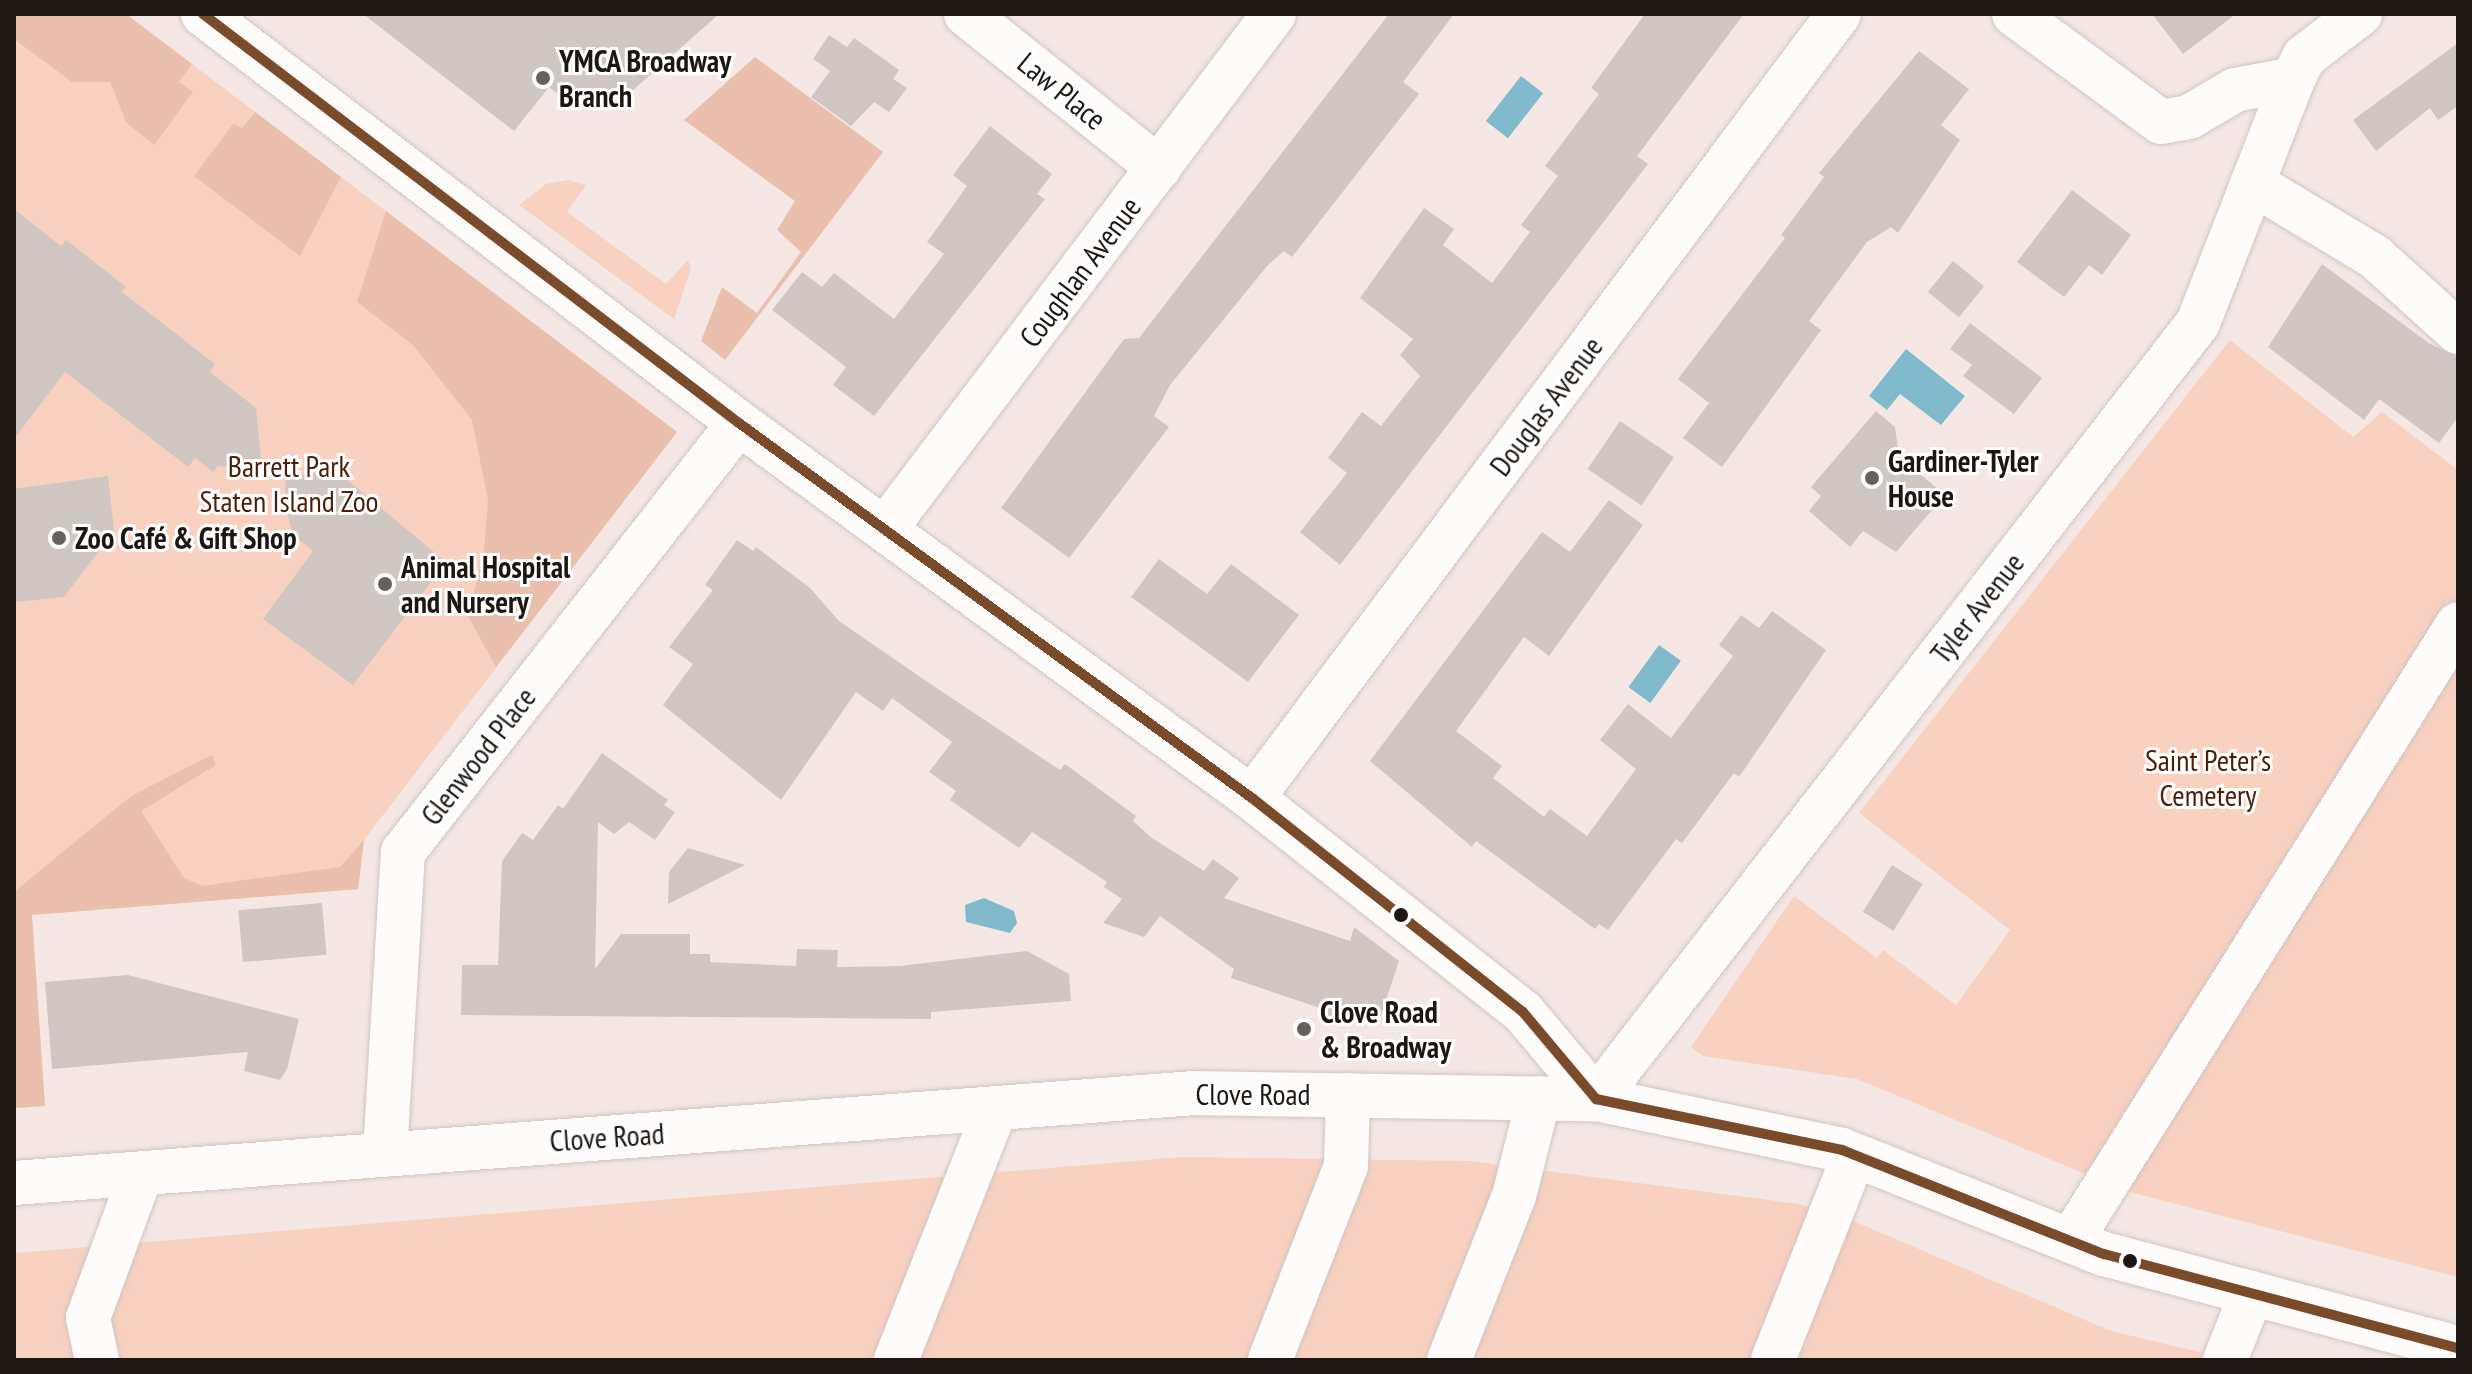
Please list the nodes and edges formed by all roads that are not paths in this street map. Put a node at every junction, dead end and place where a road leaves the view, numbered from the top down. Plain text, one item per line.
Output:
1 (203, 14) edge
2 (966, 14) edge
3 (1274, 14) edge
4 (1839, 14) edge
5 (2014, 14) edge
6 (2360, 14) edge
7 (2293, 79) junction
8 (1159, 168) junction
9 (2252, 183) junction
10 (2458, 332) edge
11 (739, 423) junction
12 (885, 529) junction
13 (2458, 624) edge
14 (1252, 798) junction
15 (1348, 1095) junction
16 (1539, 1098) junction
17 (1596, 1099) junction
18 (996, 1108) junction
19 (385, 1154) junction
20 (1854, 1155) junction
21 (141, 1174) junction
22 (14, 1183) edge
23 (2071, 1240) junction
24 (2252, 1293) junction
25 (2458, 1348) edge
26 (97, 1360) edge
27 (896, 1360) edge
28 (1270, 1360) edge
29 (1449, 1360) edge
30 (1773, 1360) edge
31 (2225, 1360) edge

1 - 11 street
2 - 8 street, Law Place
3 - 8 street, Coughlan Avenue
4 - 14 street, Douglas Avenue
5 - 7 street
6 - 7 street, Tyler Avenue
7 - 9 street, Tyler Avenue
8 - 12 street, Coughlan Avenue
9 - 10 street
9 - 17 street, Tyler Avenue
11 - 12 street
11 - 19 street, Glenwood Place
12 - 14 street
13 - 23 street
14 - 17 street
15 - 16 street, Clove Road
15 - 18 street, Clove Road
15 - 28 street
16 - 17 street, Clove Road
16 - 29 street
17 - 20 street, Clove Road
18 - 19 street, Clove Road
18 - 27 street
19 - 21 street, Clove Road
20 - 23 street, Clove Road
20 - 30 street
21 - 22 street, Clove Road
21 - 26 street
23 - 24 street, Clove Road
24 - 25 street, Clove Road
24 - 31 street

